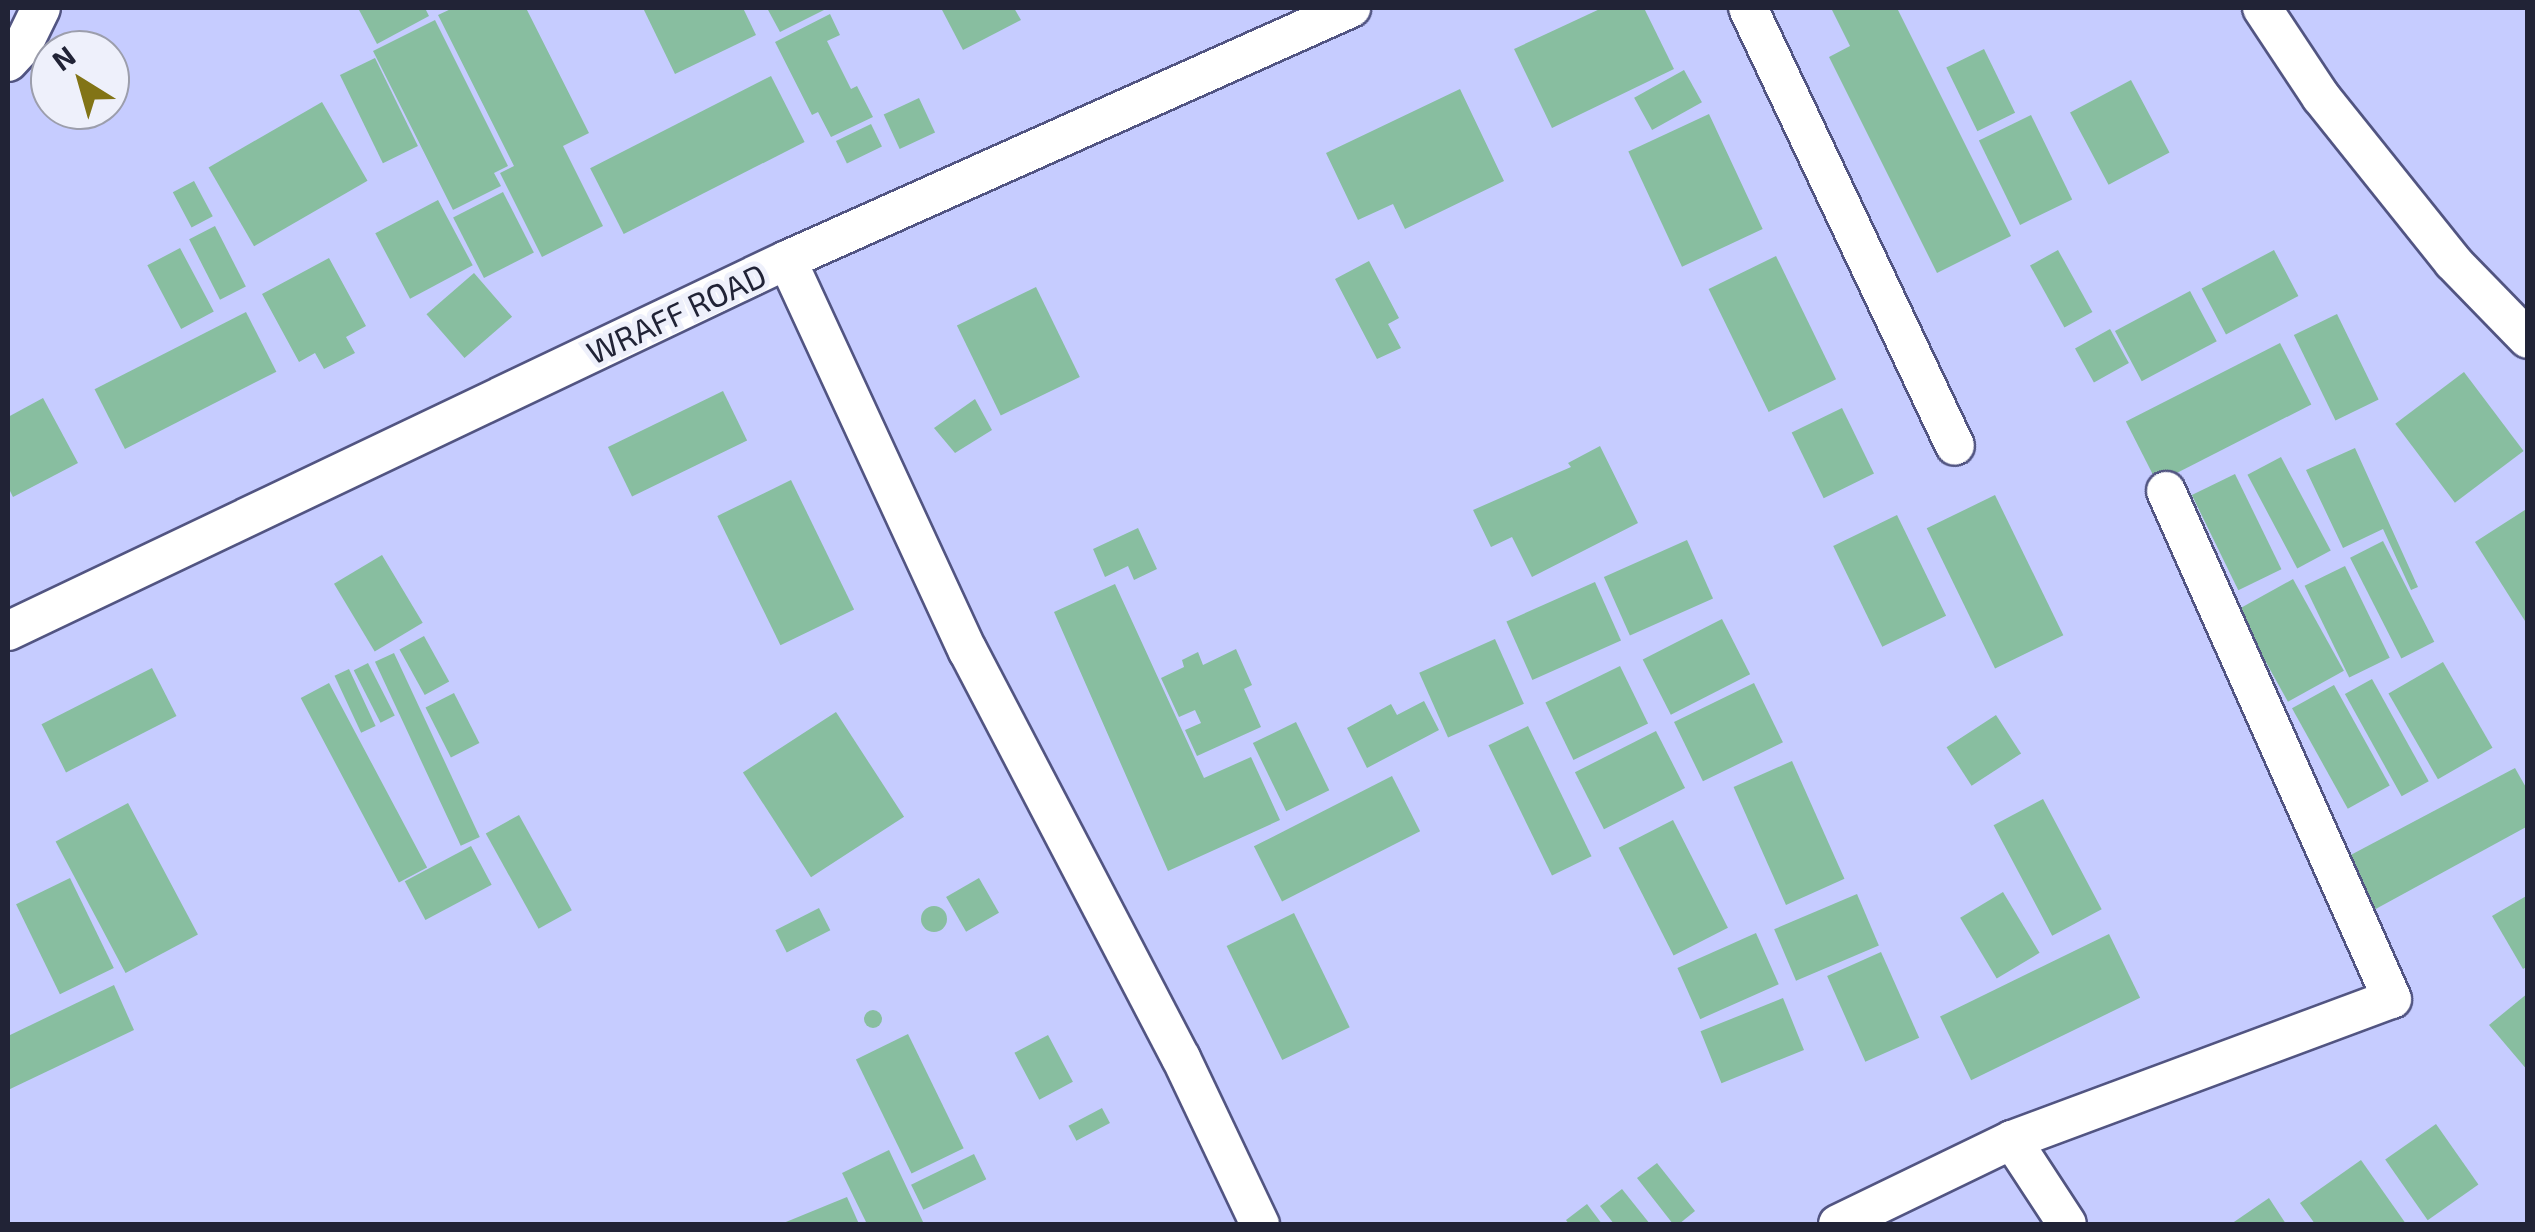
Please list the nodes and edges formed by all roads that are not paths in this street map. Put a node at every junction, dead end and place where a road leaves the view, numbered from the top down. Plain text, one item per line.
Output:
1 (41, 8) edge
2 (1352, 8) edge
3 (1748, 8) edge
4 (2262, 8) edge
5 (8, 62) edge
6 (787, 260) junction
7 (2528, 339) edge
8 (1956, 446) dead end
9 (2166, 491) dead end
10 (8, 631) edge
11 (2012, 1140) junction
12 (1260, 1224) edge
13 (1838, 1224) edge
14 (2067, 1224) edge

1 - 5 street
2 - 6 street, WRAFF ROAD
3 - 8 street
4 - 7 street
6 - 10 street, WRAFF ROAD
6 - 12 street
9 - 11 street
11 - 13 street
11 - 14 street

